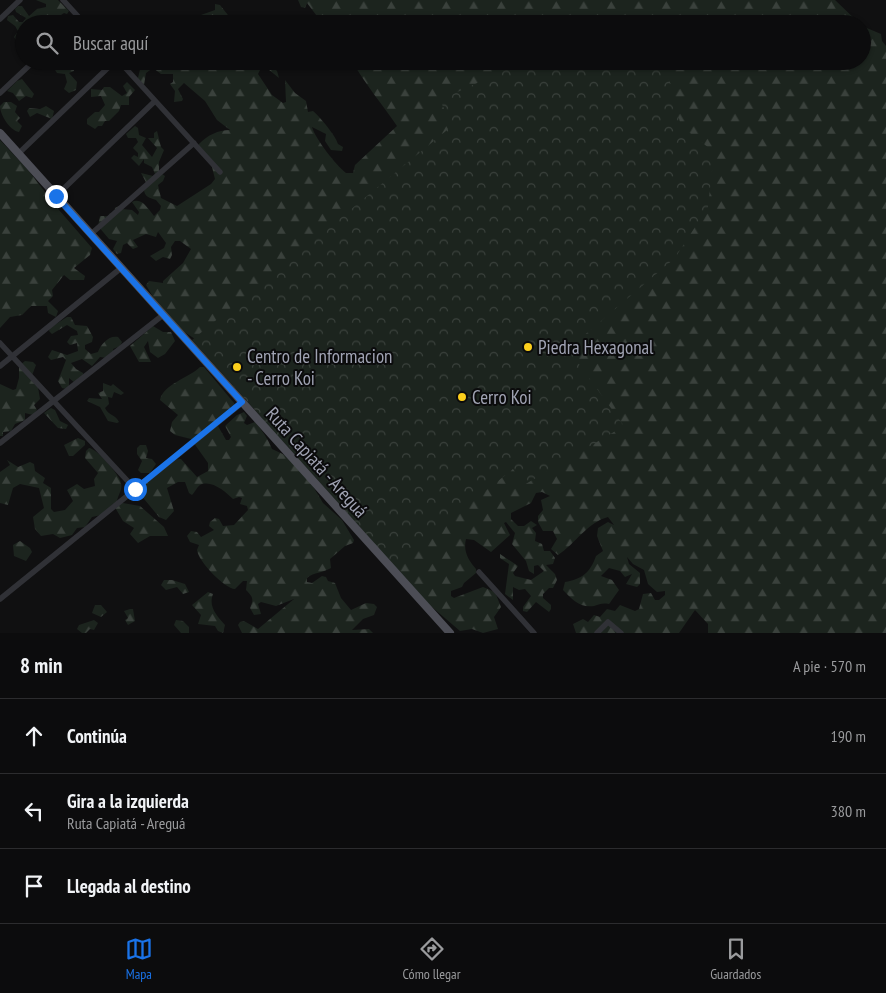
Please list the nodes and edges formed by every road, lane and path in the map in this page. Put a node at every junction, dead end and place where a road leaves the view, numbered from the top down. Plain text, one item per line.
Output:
1 (20, 0) edge
2 (63, 0) edge
3 (77, 15) edge
4 (0, 18) edge
5 (24, 70) edge
6 (106, 70) edge
7 (127, 70) edge
8 (0, 92) edge
9 (155, 101) junction
10 (0, 133) edge
11 (194, 143) junction
12 (18, 154) junction
13 (220, 172) dead end
14 (56, 196) junction
15 (90, 234) junction
16 (121, 268) junction
17 (162, 316) junction
18 (0, 343) edge
19 (12, 356) junction
20 (0, 366) edge
21 (52, 400) junction
22 (242, 402) junction
23 (0, 443) edge
24 (135, 489) junction
25 (479, 572) dead end
26 (0, 599) edge
27 (450, 633) edge
28 (534, 633) edge
29 (596, 633) edge
30 (621, 633) edge

1 - 4 street
2 - 3 street
5 - 8 street
6 - 12 street
7 - 9 street
9 - 11 street
9 - 14 street
10 - 12 main road, Ruta Capiatá - Areguá
11 - 13 street
11 - 15 street
12 - 14 main road, Ruta Capiatá - Areguá
14 - 15 main road, Ruta Capiatá - Areguá
15 - 16 main road, Ruta Capiatá - Areguá
16 - 17 main road, Ruta Capiatá - Areguá
16 - 19 street
17 - 21 street
17 - 22 main road, Ruta Capiatá - Areguá
18 - 19 street
19 - 20 street
19 - 21 street
21 - 23 street
21 - 24 street
22 - 24 street
22 - 27 main road, Ruta Capiatá - Areguá
24 - 26 street
25 - 28 street
29 - 30 street

